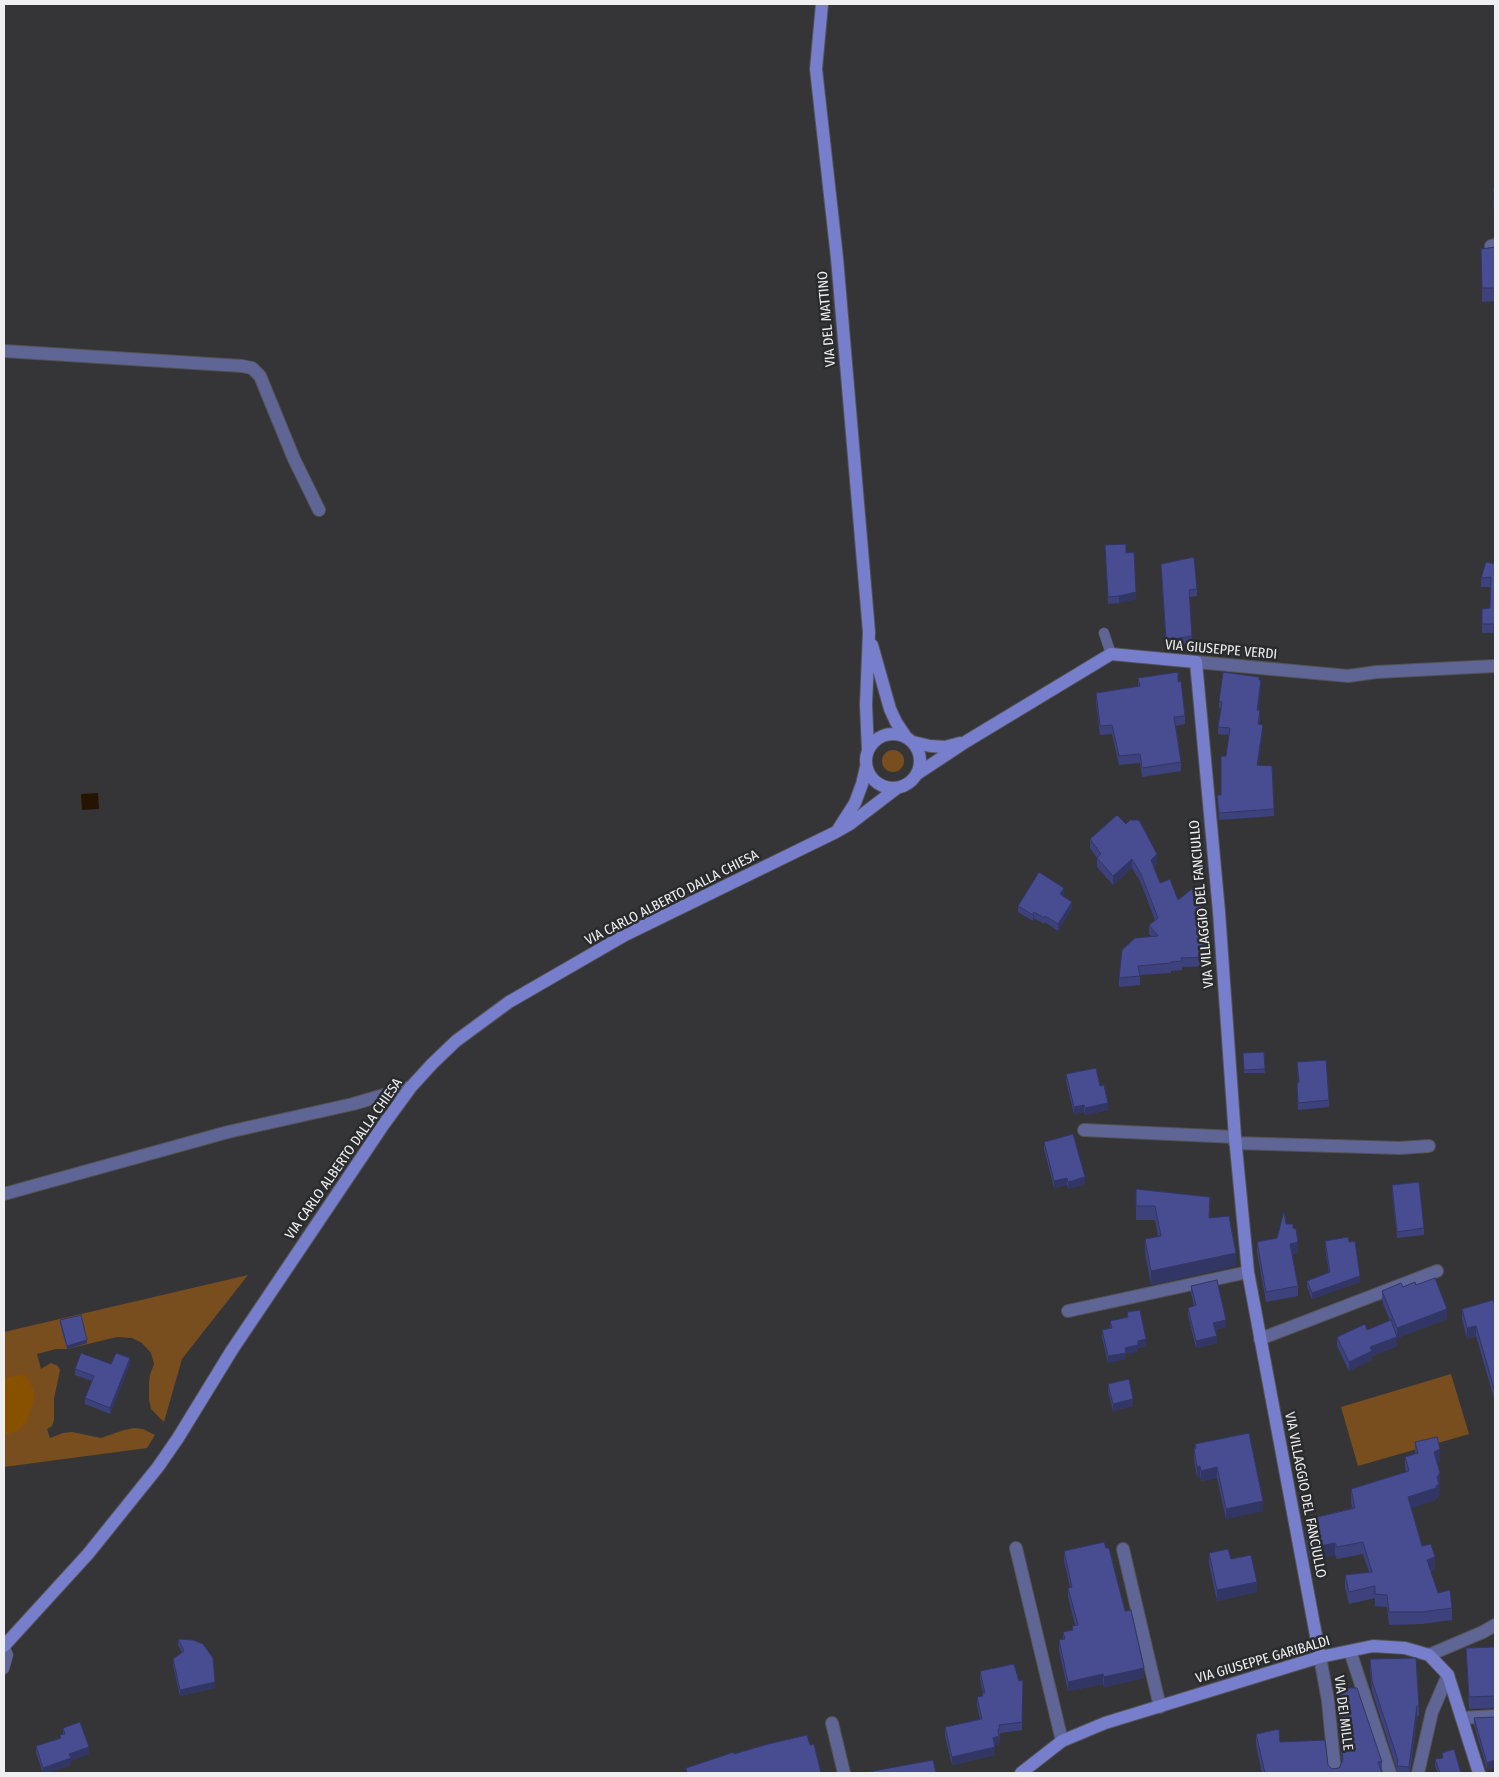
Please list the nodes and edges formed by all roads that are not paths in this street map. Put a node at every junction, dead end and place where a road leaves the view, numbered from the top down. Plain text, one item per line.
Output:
1 (822, 4) edge
2 (4, 351) edge
3 (318, 510) dead end
4 (869, 632) junction
5 (1104, 633) dead end
6 (1111, 654) junction
7 (1196, 662) junction
8 (1495, 666) edge
9 (910, 739) junction
10 (967, 741) junction
11 (868, 750) junction
12 (866, 767) junction
13 (917, 774) junction
14 (898, 788) junction
15 (836, 832) junction
16 (412, 1087) junction
17 (1084, 1130) dead end
18 (1235, 1140) junction
19 (1429, 1146) dead end
20 (4, 1194) edge
21 (1437, 1271) dead end
22 (1248, 1272) junction
23 (1068, 1311) dead end
24 (1260, 1339) junction
25 (1016, 1548) dead end
26 (1123, 1549) dead end
27 (1495, 1625) edge
28 (4, 1645) edge
29 (1350, 1652) junction
30 (1429, 1655) junction
31 (1320, 1657) junction
32 (4, 1669) edge
33 (1448, 1675) junction
34 (1160, 1707) junction
35 (1495, 1716) edge
36 (1462, 1718) junction
37 (832, 1723) dead end
38 (1062, 1741) junction
39 (844, 1773) edge
40 (1021, 1773) edge
41 (1335, 1773) edge
42 (1390, 1773) edge
43 (1418, 1773) edge
44 (1479, 1773) edge

1 - 4 main road, VIA DEL MATTINO
2 - 3 street
4 - 9 main road, VIA DEL MATTINO
4 - 11 main road, VIA DEL MATTINO
5 - 6 lane
6 - 7 main road, VIA GIUSEPPE VERDI
6 - 10 main road
7 - 8 street, VIA GIUSEPPE VERDI
7 - 18 main road, VIA VILLAGGIO DEL FANCIULLO
9 - 10 main road
9 - 11 main road
9 - 13 main road
10 - 13 main road
11 - 12 main road
12 - 14 main road
12 - 15 main road
13 - 14 main road
14 - 15 main road, VIA CARLO ALBERTO DALLA CHIESA
15 - 16 main road, VIA CARLO ALBERTO DALLA CHIESA
16 - 20 street
16 - 28 main road, VIA CARLO ALBERTO DALLA CHIESA
17 - 18 street
18 - 19 street
18 - 22 main road, VIA VILLAGGIO DEL FANCIULLO
21 - 24 street
22 - 23 street
22 - 24 main road, VIA VILLAGGIO DEL FANCIULLO
24 - 31 main road, VIA VILLAGGIO DEL FANCIULLO
25 - 38 street
26 - 34 street
27 - 30 street
28 - 32 lane
29 - 30 main road, VIA GIUSEPPE GARIBALDI
29 - 31 main road, VIA GIUSEPPE GARIBALDI
29 - 42 street
30 - 33 main road
31 - 34 main road, VIA GIUSEPPE GARIBALDI
31 - 41 street, VIA DEI MILLE
33 - 36 main road
33 - 43 street
34 - 38 main road, VIA GIUSEPPE GARIBALDI
35 - 36 street
36 - 44 main road
37 - 39 street
38 - 40 main road, VIA GIUSEPPE GARIBALDI

